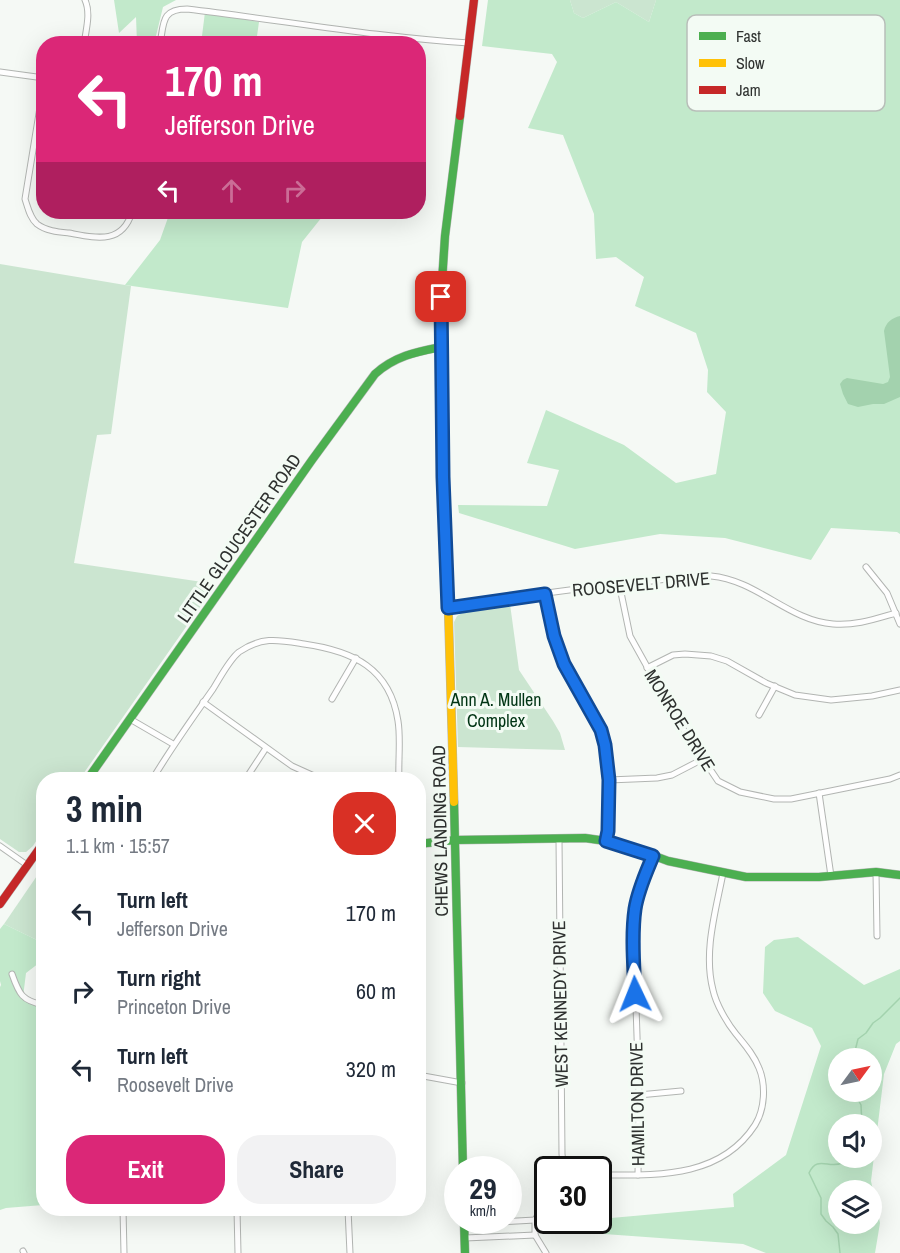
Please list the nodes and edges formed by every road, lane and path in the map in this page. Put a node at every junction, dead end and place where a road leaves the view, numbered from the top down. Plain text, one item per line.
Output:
1 (85, 0) edge
2 (474, 0) edge
3 (188, 2) dead end
4 (187, 9) junction
5 (85, 36) edge
6 (162, 36) edge
7 (394, 36) edge
8 (426, 39) edge
9 (469, 43) junction
10 (0, 72) edge
11 (36, 79) edge
12 (36, 130) edge
13 (130, 219) edge
14 (441, 347) junction
15 (866, 567) dead end
16 (619, 583) junction
17 (545, 594) junction
18 (448, 608) junction
19 (896, 613) junction
20 (900, 624) edge
21 (356, 657) junction
22 (647, 668) junction
23 (775, 687) junction
24 (900, 690) edge
25 (332, 699) dead end
26 (203, 702) junction
27 (759, 715) dead end
28 (130, 719) junction
29 (173, 744) junction
30 (266, 748) junction
31 (703, 759) junction
32 (93, 772) edge
33 (157, 772) edge
34 (250, 772) edge
35 (305, 772) edge
36 (399, 772) edge
37 (900, 775) edge
38 (609, 780) junction
39 (819, 793) junction
40 (559, 839) junction
41 (455, 840) junction
42 (606, 841) junction
43 (426, 843) edge
44 (0, 846) edge
45 (36, 853) edge
46 (653, 856) junction
47 (27, 866) junction
48 (876, 872) junction
49 (723, 873) junction
50 (900, 875) edge
51 (831, 876) junction
52 (0, 904) edge
53 (877, 936) dead end
54 (12, 974) dead end
55 (36, 1002) edge
56 (426, 1076) edge
57 (462, 1083) junction
58 (681, 1091) dead end
59 (639, 1095) junction
60 (463, 1156) edge
61 (562, 1156) edge
62 (612, 1175) edge
63 (638, 1175) junction
64 (123, 1216) edge
65 (237, 1216) edge
66 (348, 1216) edge
67 (465, 1234) edge
68 (535, 1235) joint
69 (465, 1238) junction
70 (124, 1253) edge
71 (238, 1253) edge
72 (350, 1253) edge
73 (465, 1253) edge
74 (546, 1253) edge

1 - 5 street
2 - 9 main road, CHEWS LANDING ROAD
3 - 4 street
4 - 6 street
4 - 7 street
8 - 9 street
9 - 14 main road, CHEWS LANDING ROAD
10 - 11 street
12 - 13 street
14 - 18 main road, CHEWS LANDING ROAD
14 - 28 main road, LITTLE GLOUCESTER ROAD
15 - 19 street
16 - 17 street, ROOSEVELT DRIVE
16 - 19 street, ROOSEVELT DRIVE
16 - 22 street, MONROE DRIVE
17 - 18 street, ROOSEVELT DRIVE
17 - 38 street
18 - 41 main road, CHEWS LANDING ROAD
19 - 20 street
21 - 25 street
21 - 26 street
21 - 36 street
22 - 23 street
22 - 31 street, MONROE DRIVE
23 - 24 street
23 - 27 street
26 - 29 street
26 - 30 street
28 - 29 street
28 - 32 main road, LITTLE GLOUCESTER ROAD
29 - 33 street
30 - 34 street
30 - 35 street
31 - 38 street
31 - 39 street, MONROE DRIVE
37 - 39 street, MONROE DRIVE
38 - 42 street
39 - 51 street
40 - 41 main road
40 - 42 main road
40 - 61 street, WEST KENNEDY DRIVE
41 - 43 main road
41 - 57 main road, CHEWS LANDING ROAD
42 - 46 main road
44 - 47 street
45 - 47 main road
46 - 49 main road
46 - 59 street, HAMILTON DRIVE
47 - 52 main road
48 - 50 main road
48 - 51 main road
48 - 53 street
49 - 51 main road
49 - 63 street
54 - 55 street
56 - 57 street
57 - 60 main road, CHEWS LANDING ROAD
58 - 59 street
59 - 63 street, HAMILTON DRIVE
62 - 63 street
64 - 70 street
65 - 71 street
66 - 72 street
67 - 69 main road
68 - 69 street
68 - 74 street
69 - 73 main road

